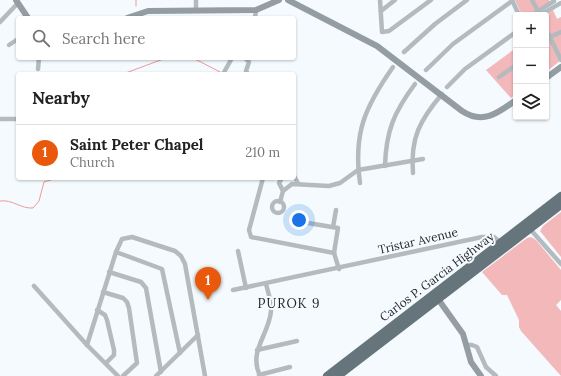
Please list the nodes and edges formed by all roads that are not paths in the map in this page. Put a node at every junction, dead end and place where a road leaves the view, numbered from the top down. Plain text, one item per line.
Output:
1 (196, 0) edge
2 (278, 0) edge
3 (288, 0) edge
4 (380, 0) edge
5 (395, 0) edge
6 (431, 0) edge
7 (467, 0) edge
8 (512, 0) edge
9 (532, 0) edge
10 (17, 2) edge
11 (555, 2) edge
12 (561, 3) edge
13 (256, 10) junction
14 (196, 11) junction
15 (380, 11) junction
16 (518, 12) edge
17 (538, 12) edge
18 (542, 12) edge
19 (27, 16) edge
20 (134, 16) edge
21 (255, 16) edge
22 (0, 22) edge
23 (561, 32) edge
24 (513, 34) edge
25 (550, 38) joint
26 (16, 40) edge
27 (9, 45) dead end
28 (404, 52) dead end
29 (39, 60) edge
30 (231, 60) edge
31 (247, 60) edge
32 (561, 60) edge
33 (393, 67) dead end
34 (513, 67) edge
35 (561, 67) edge
36 (38, 69) dead end
37 (426, 70) dead end
38 (224, 72) edge
39 (247, 72) edge
40 (549, 76) edge
41 (499, 77) dead end
42 (415, 84) dead end
43 (447, 87) dead end
44 (442, 94) junction
45 (513, 102) edge
46 (0, 119) edge
47 (16, 119) edge
48 (423, 159) dead end
49 (412, 161) junction
50 (384, 166) junction
51 (358, 170) junction
52 (413, 173) dead end
53 (262, 180) edge
54 (281, 180) edge
55 (296, 180) edge
56 (298, 183) junction
57 (360, 183) dead end
58 (283, 191) junction
59 (561, 196) edge
60 (280, 202) dead end
61 (561, 205) edge
62 (336, 210) dead end
63 (308, 223) dead end
64 (530, 224) junction
65 (333, 227) junction
66 (501, 243) junction
67 (238, 251) dead end
68 (116, 252) junction
69 (334, 253) junction
70 (561, 264) edge
71 (476, 267) junction
72 (339, 269) junction
73 (109, 272) junction
74 (266, 284) junction
75 (34, 286) dead end
76 (246, 288) junction
77 (233, 290) dead end
78 (103, 292) junction
79 (438, 299) junction
80 (97, 310) junction
81 (415, 313) junction
82 (198, 335) junction
83 (297, 341) dead end
84 (87, 344) junction
85 (467, 345) junction
86 (257, 350) junction
87 (180, 353) junction
88 (106, 363) junction
89 (290, 367) dead end
90 (161, 372) junction
91 (260, 375) edge
92 (118, 376) edge
93 (124, 376) edge
94 (156, 376) edge
95 (205, 376) edge
96 (327, 376) edge
97 (338, 376) edge
98 (481, 376) edge
99 (496, 376) edge

1 - 14 street
2 - 13 main road
3 - 44 main road
4 - 15 street
5 - 15 street
6 - 15 street
7 - 28 street
8 - 16 street
8 - 37 street
9 - 17 street
10 - 19 main road
10 - 22 street
11 - 12 street
11 - 18 street
13 - 14 main road
13 - 21 street
14 - 20 main road
23 - 25 street
24 - 43 street
25 - 32 street
26 - 27 street
29 - 36 street
30 - 38 street
31 - 39 street
33 - 51 street
34 - 41 street
35 - 40 main road
42 - 50 street
44 - 45 main road
44 - 49 street
46 - 47 street
48 - 49 street
49 - 50 street
49 - 52 street
50 - 51 street
51 - 56 street
51 - 57 street
53 - 69 street
54 - 58 street
55 - 56 street
56 - 58 street
58 - 60 street
59 - 64 highway, Carlos P. Garcia Highway
61 - 64 highway, Carlos P. Garcia Highway
62 - 65 street
63 - 65 street
64 - 66 highway, Carlos P. Garcia Highway
64 - 70 street
64 - 71 highway, Carlos P. Garcia Highway
65 - 69 street
66 - 71 highway, Carlos P. Garcia Highway
66 - 72 street, Tristar Avenue
67 - 76 street
68 - 73 street
68 - 82 street
68 - 87 street
69 - 72 street
71 - 79 highway, Carlos P. Garcia Highway
71 - 81 highway, Carlos P. Garcia Highway
72 - 74 street, Tristar Avenue
73 - 78 street
73 - 90 street
74 - 76 street, Tristar Avenue
74 - 86 street
75 - 84 street
76 - 77 street, Tristar Avenue
78 - 80 street
78 - 93 street
79 - 81 highway, Carlos P. Garcia Highway
79 - 85 main road
80 - 84 street
80 - 88 street
81 - 96 highway, Carlos P. Garcia Highway
81 - 97 highway, Carlos P. Garcia Highway
82 - 87 street
82 - 95 street
83 - 86 street
84 - 88 street
85 - 98 main road
85 - 99 street
86 - 91 street
87 - 90 street
88 - 92 street
89 - 91 street
90 - 94 street

